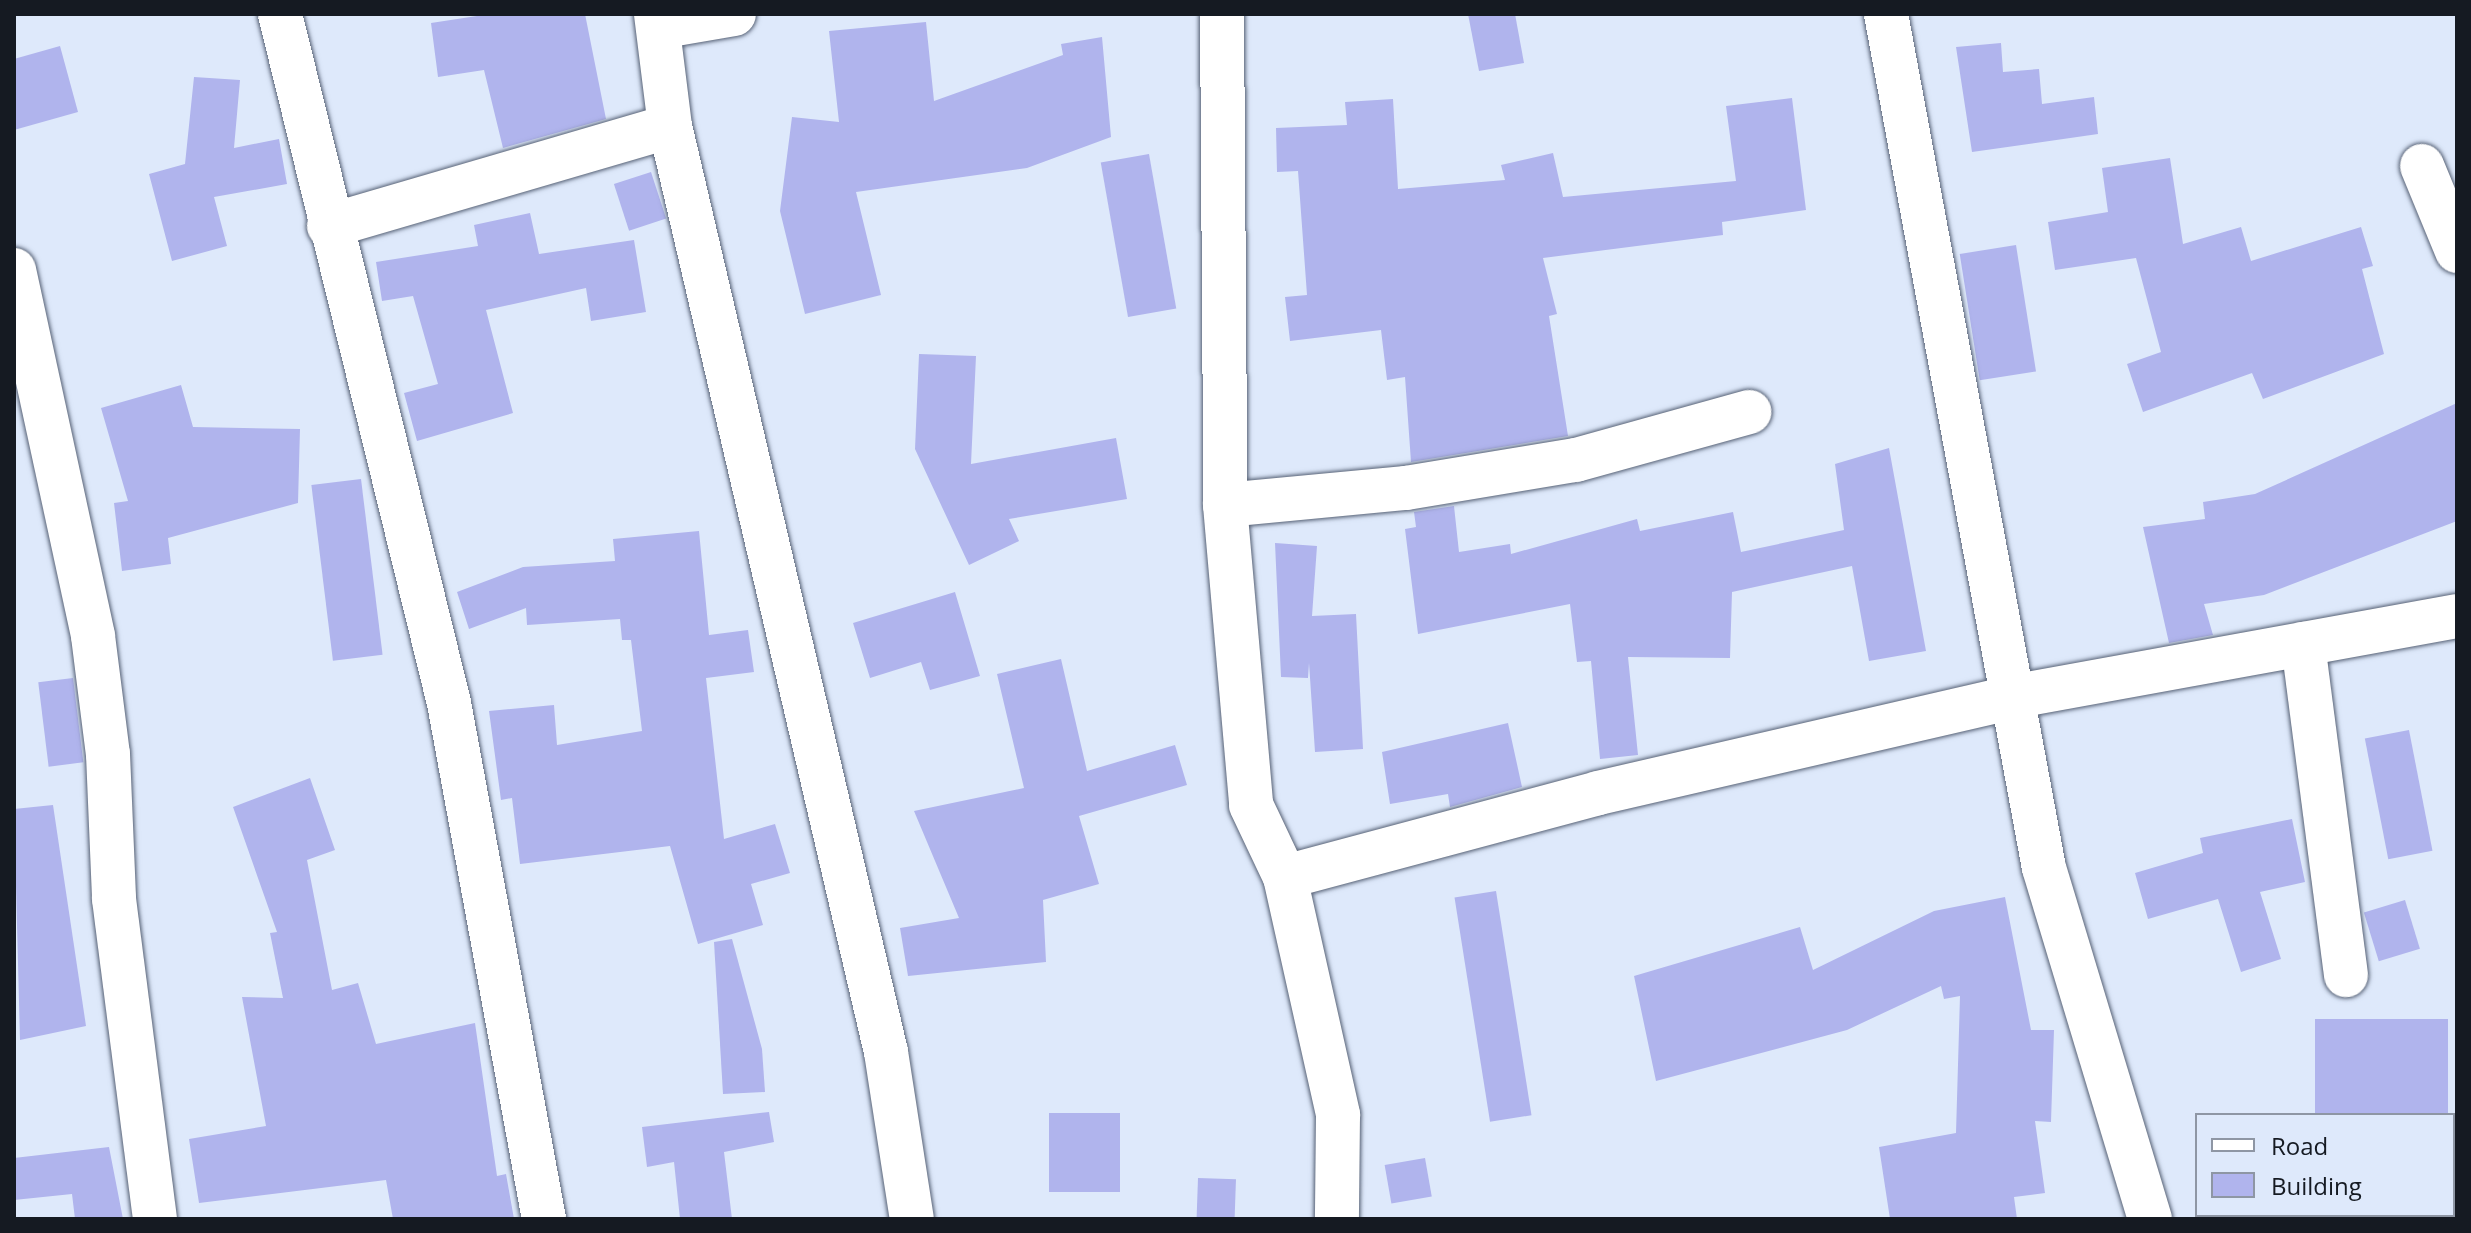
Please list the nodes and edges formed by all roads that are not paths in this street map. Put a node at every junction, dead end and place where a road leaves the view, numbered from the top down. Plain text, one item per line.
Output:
1 (280, 14) edge
2 (734, 14) edge
3 (1222, 14) edge
4 (1886, 14) edge
5 (657, 20) edge
6 (670, 126) junction
7 (2422, 166) dead end
8 (329, 226) junction
9 (2457, 251) edge
10 (14, 270) edge
11 (1749, 412) dead end
12 (1225, 505) junction
13 (2457, 616) edge
14 (2303, 644) junction
15 (2017, 696) junction
16 (1285, 877) junction
17 (2346, 975) dead end
18 (155, 1219) edge
19 (544, 1219) edge
20 (912, 1219) edge
21 (1337, 1219) edge
22 (2150, 1219) edge

1 - 8 street
2 - 5 street
3 - 12 street
4 - 15 street
5 - 6 street
6 - 8 street
6 - 20 street
7 - 9 street
8 - 19 street
10 - 18 street
11 - 12 street
12 - 16 street
13 - 14 street
14 - 15 street
14 - 17 street
15 - 16 street
15 - 22 street
16 - 21 street

